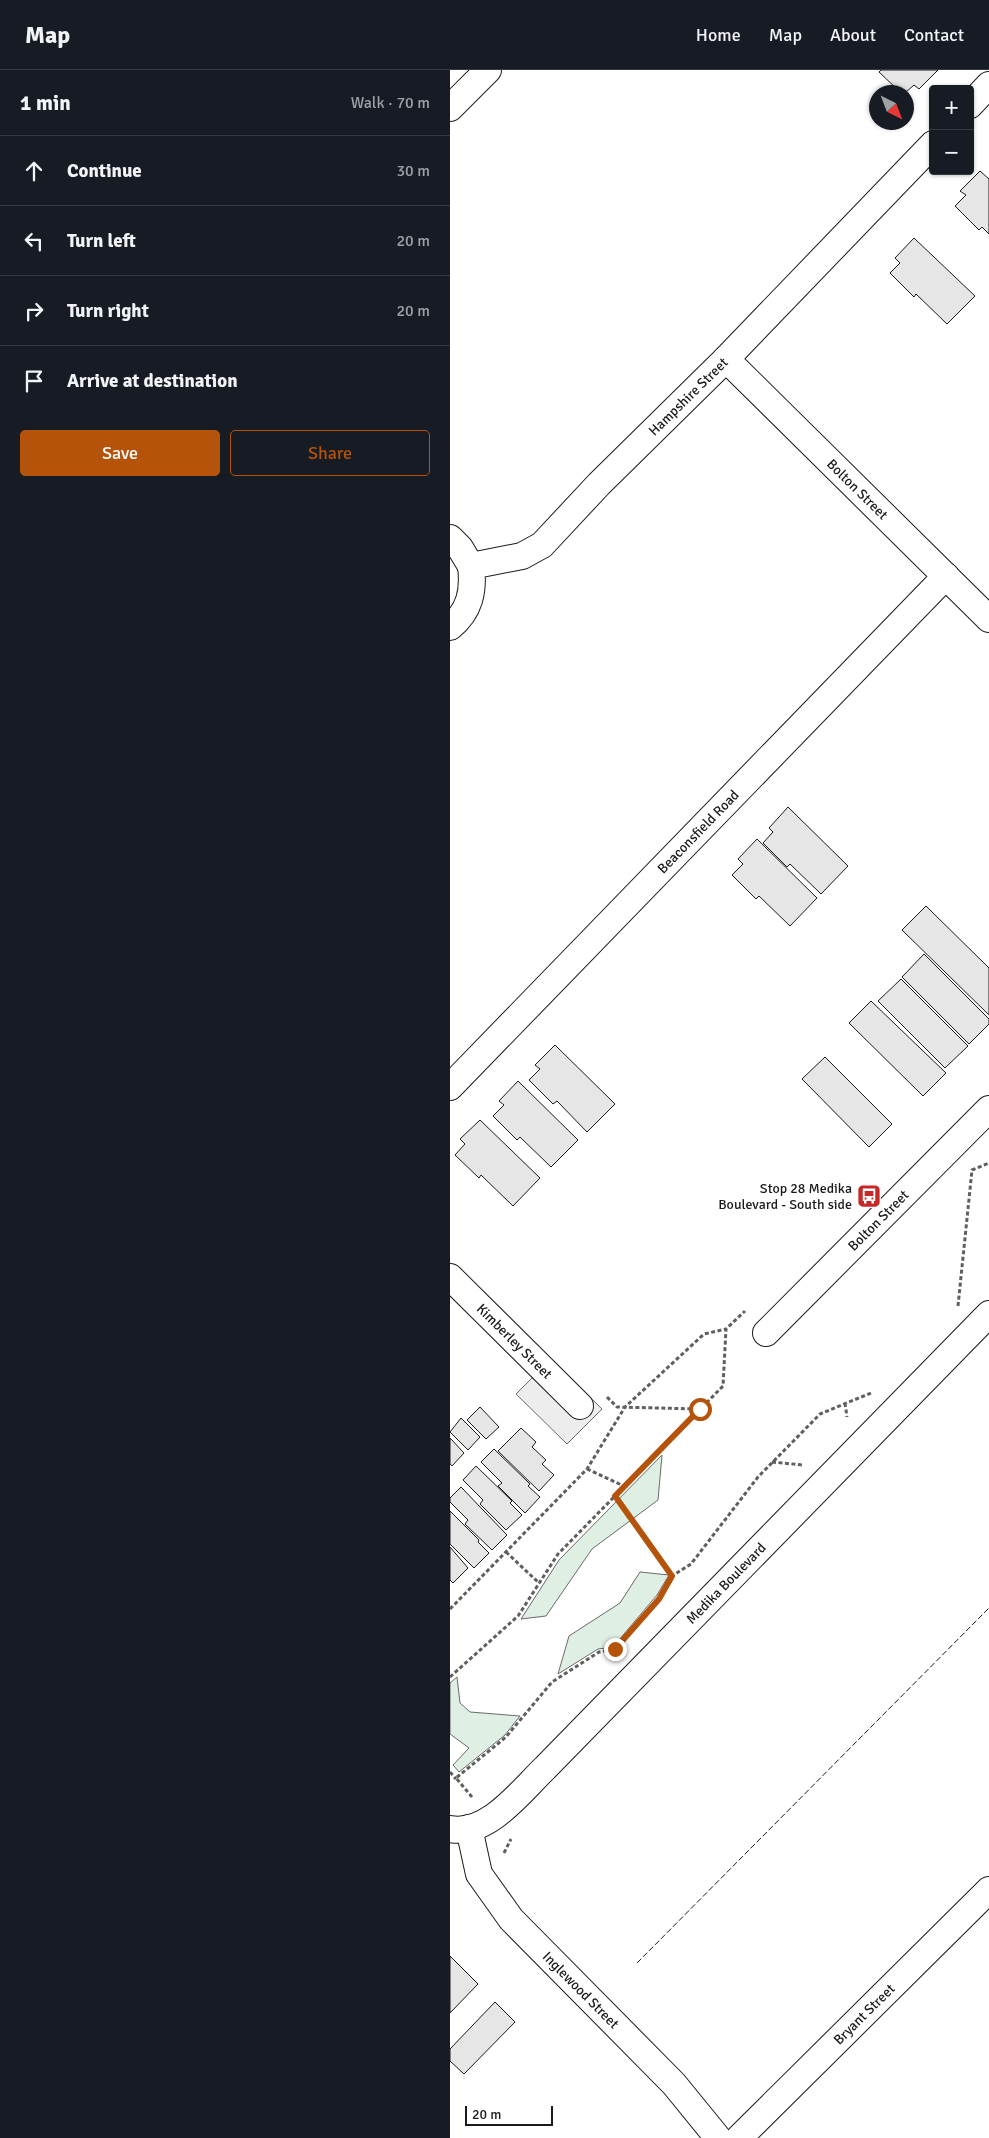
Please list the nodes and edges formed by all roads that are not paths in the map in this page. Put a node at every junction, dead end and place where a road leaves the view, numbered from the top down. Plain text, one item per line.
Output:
1 (488, 70) edge
2 (989, 85) edge
3 (974, 100) edge
4 (450, 108) edge
5 (929, 148) edge
6 (726, 359) junction
7 (450, 538) edge
8 (471, 566) junction
9 (946, 576) junction
10 (989, 619) edge
11 (450, 627) edge
12 (450, 1087) edge
13 (989, 1109) edge
14 (450, 1277) edge
15 (989, 1314) edge
16 (766, 1332) dead end
17 (580, 1406) dead end
18 (460, 1829) edge
19 (989, 1890) edge
20 (718, 2138) edge
21 (739, 2138) edge

1 - 4 street
2 - 3 street
5 - 6 street, Hampshire Street
6 - 8 street, Hampshire Street
6 - 9 street, Bolton Street
7 - 8 street
8 - 11 street
9 - 10 street, Bolton Street
9 - 12 street, Beaconsfield Road
13 - 16 street, Bolton Street
14 - 17 street, Kimberley Street
15 - 18 street, Medika Boulevard
18 - 20 street, Inglewood Street
19 - 21 street, Bryant Street

